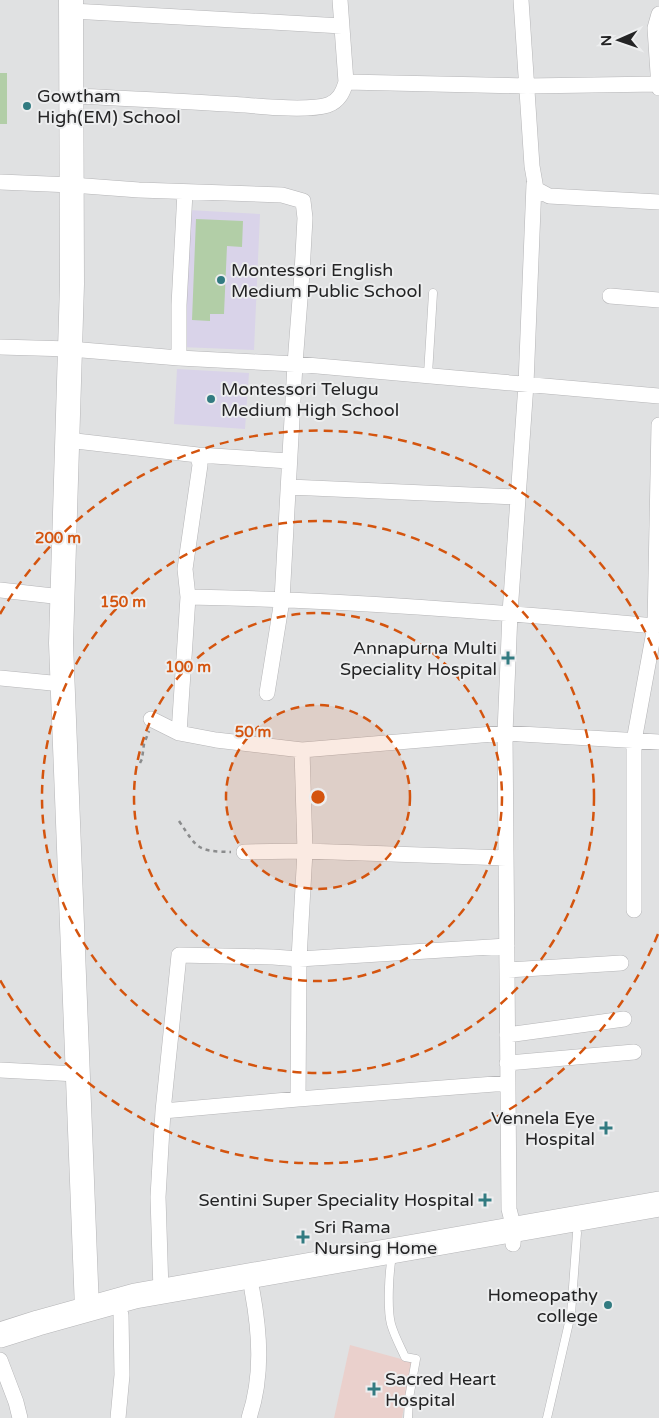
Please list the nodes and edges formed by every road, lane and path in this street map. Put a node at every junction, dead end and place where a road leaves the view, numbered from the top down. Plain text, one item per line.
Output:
1 (340, 0) edge
2 (521, 0) edge
3 (72, 6) edge
4 (659, 14) edge
5 (342, 26) junction
6 (346, 82) junction
7 (659, 84) edge
8 (527, 86) junction
9 (659, 88) edge
10 (72, 96) junction
11 (0, 182) edge
12 (534, 184) junction
13 (72, 185) junction
14 (185, 192) junction
15 (659, 202) edge
16 (433, 293) dead end
17 (610, 296) dead end
18 (659, 300) edge
19 (0, 347) edge
20 (70, 349) junction
21 (179, 358) junction
22 (295, 364) junction
23 (428, 374) junction
24 (526, 384) junction
25 (659, 396) edge
26 (659, 425) edge
27 (67, 440) junction
28 (198, 455) junction
29 (289, 460) junction
30 (289, 487) junction
31 (517, 498) junction
32 (0, 590) edge
33 (62, 597) junction
34 (188, 597) junction
35 (282, 600) junction
36 (510, 613) junction
37 (655, 626) junction
38 (0, 678) edge
39 (62, 684) junction
40 (267, 693) dead end
41 (151, 719) joint
42 (179, 733) junction
43 (505, 733) junction
44 (634, 741) junction
45 (659, 742) edge
46 (302, 750) junction
47 (140, 763) dead end
48 (179, 821) dead end
49 (306, 851) junction
50 (244, 852) joint
51 (506, 858) junction
52 (634, 910) dead end
53 (507, 946) junction
54 (299, 959) junction
55 (621, 963) dead end
56 (507, 970) junction
57 (624, 1019) dead end
58 (507, 1035) junction
59 (634, 1052) dead end
60 (507, 1063) junction
61 (0, 1070) edge
62 (78, 1074) junction
63 (508, 1083) junction
64 (298, 1099) junction
65 (163, 1111) junction
66 (659, 1204) edge
67 (659, 1221) edge
68 (577, 1233) junction
69 (514, 1237) junction
70 (392, 1258) junction
71 (252, 1290) junction
72 (161, 1291) junction
73 (87, 1309) junction
74 (121, 1316) junction
75 (0, 1335) edge
76 (0, 1350) edge
77 (0, 1360) edge
78 (20, 1418) edge
79 (118, 1418) edge
80 (249, 1418) edge
81 (408, 1418) edge
82 (547, 1418) edge

1 - 5 street
2 - 8 street
3 - 5 street
3 - 10 main road
4 - 7 street
5 - 6 street
6 - 8 street
6 - 10 street
7 - 8 street
7 - 9 street
8 - 12 street
10 - 13 main road
11 - 13 street
12 - 15 street
12 - 24 street
13 - 14 street
13 - 20 main road
14 - 21 street
14 - 22 street
16 - 23 lane
17 - 18 street
19 - 20 street
20 - 21 street
20 - 27 main road
21 - 22 street
22 - 23 street
22 - 29 street
23 - 24 street
24 - 25 street
24 - 31 street
26 - 37 street
27 - 28 street
27 - 33 main road
28 - 29 street
28 - 34 street
29 - 30 street
30 - 31 street
30 - 35 street
31 - 36 street
32 - 33 street
33 - 39 main road
34 - 35 street
34 - 42 street
35 - 36 street
35 - 40 street
36 - 37 street
36 - 43 street
37 - 44 street
38 - 39 street
39 - 62 main road
41 - 42 street
41 - 47 path
42 - 46 street
43 - 44 street
43 - 46 street
43 - 51 street
44 - 45 street
44 - 52 street
46 - 49 street
48 - 50 path
49 - 50 street
49 - 51 street
49 - 54 street
51 - 53 street
53 - 54 street
53 - 56 street
54 - 64 street
54 - 65 street
55 - 56 street
56 - 58 street
57 - 58 street
58 - 60 street
59 - 60 street
60 - 63 street
61 - 62 street
62 - 73 main road
63 - 64 street
63 - 69 street
64 - 65 street
65 - 72 street
66 - 69 highway
67 - 68 highway
68 - 69 highway
68 - 82 lane
69 - 70 highway
70 - 71 highway
70 - 72 highway
70 - 81 lane
71 - 74 highway
71 - 80 street
72 - 73 highway
73 - 75 highway
74 - 76 highway
74 - 79 street
77 - 78 street

